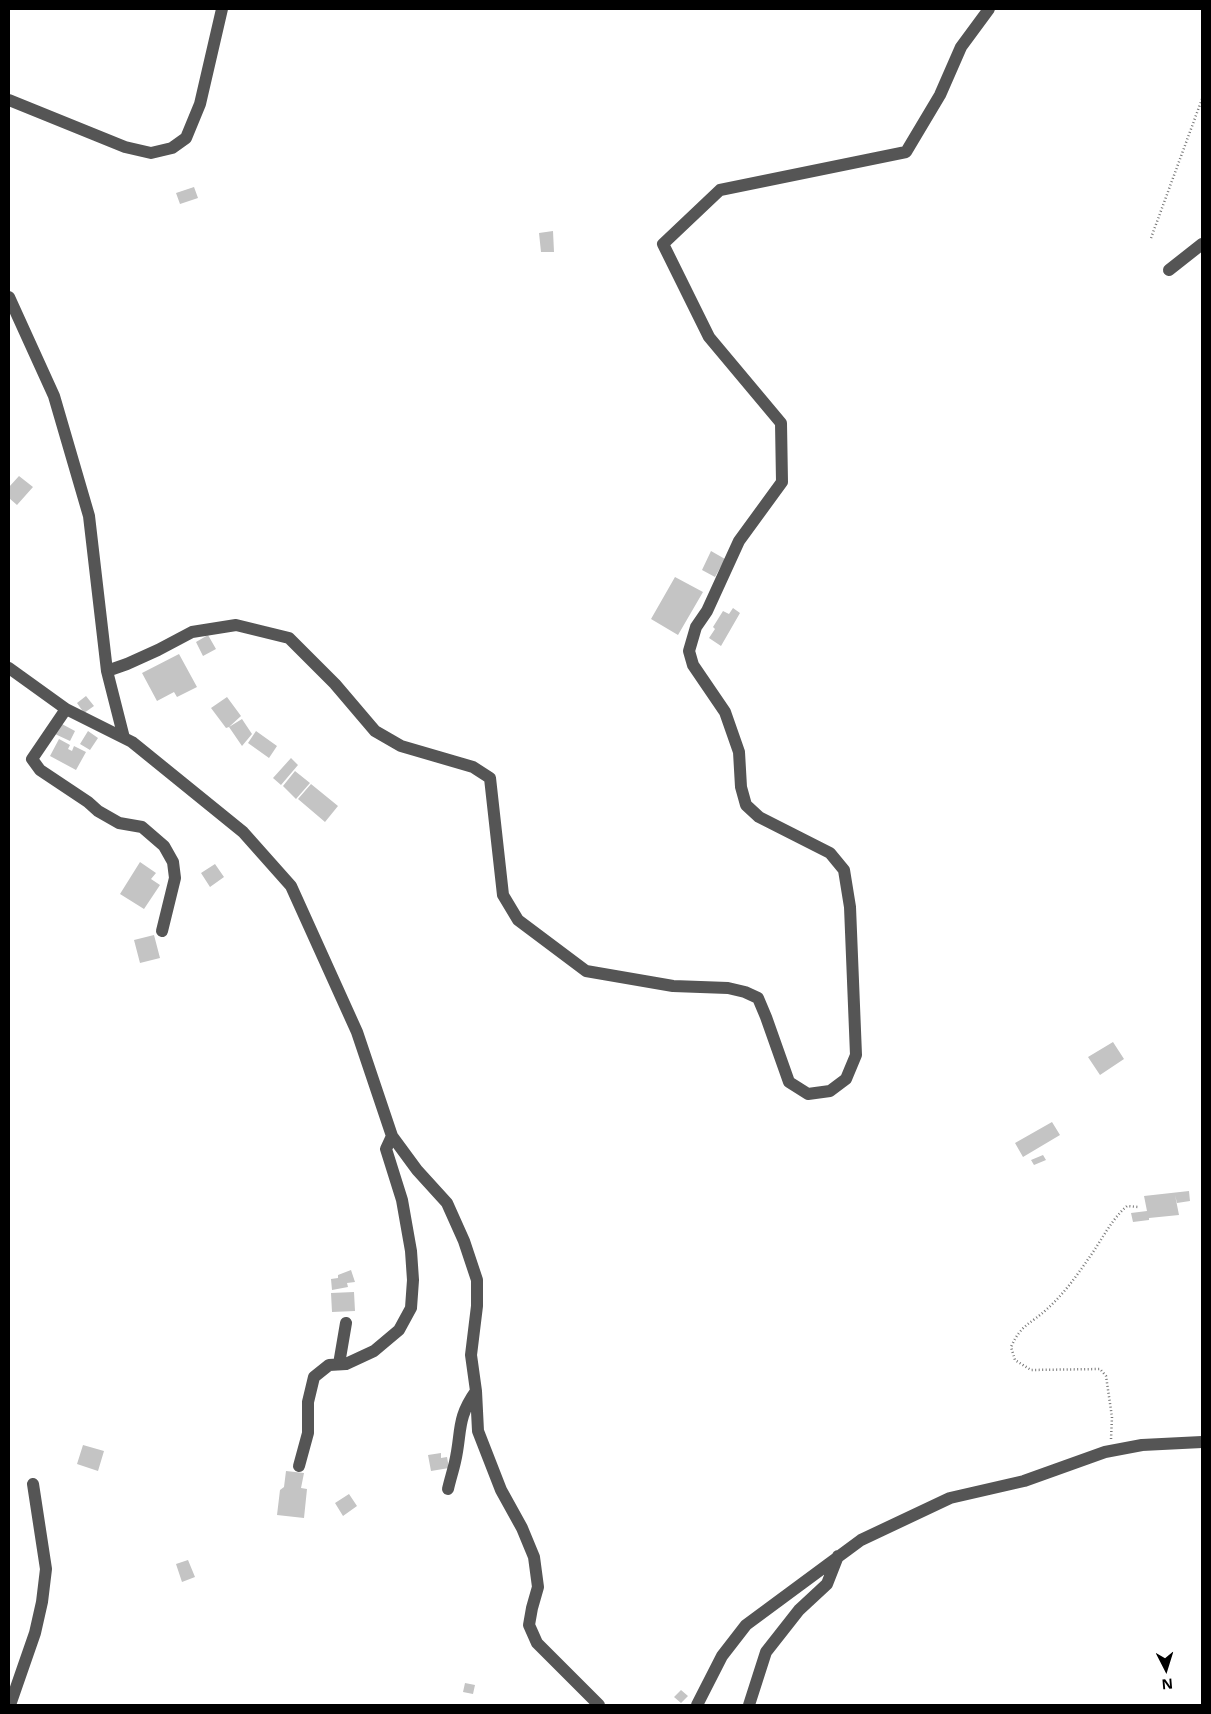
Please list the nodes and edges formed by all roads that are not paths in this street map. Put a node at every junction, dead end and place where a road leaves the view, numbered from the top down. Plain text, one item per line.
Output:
1 (222, 9) edge
2 (989, 9) edge
3 (9, 100) edge
4 (1202, 244) edge
5 (1170, 270) dead end
6 (9, 297) edge
7 (9, 668) edge
8 (107, 671) junction
9 (66, 709) junction
10 (124, 738) junction
11 (162, 931) dead end
12 (392, 1136) junction
13 (346, 1323) dead end
14 (339, 1364) junction
15 (476, 1391) junction
16 (1202, 1442) edge
17 (299, 1466) dead end
18 (33, 1484) dead end
19 (448, 1489) dead end
20 (838, 1556) junction
21 (10, 1705) edge
22 (599, 1705) edge
23 (697, 1705) edge
24 (750, 1705) edge

1 - 3 street
2 - 8 street
4 - 5 street
6 - 8 street
7 - 9 street
8 - 10 street
9 - 10 street
9 - 11 street
10 - 12 street
12 - 14 street
12 - 15 street
13 - 14 street
14 - 17 street
15 - 19 street
15 - 22 street
16 - 20 street
18 - 21 street
20 - 23 street
20 - 24 street

